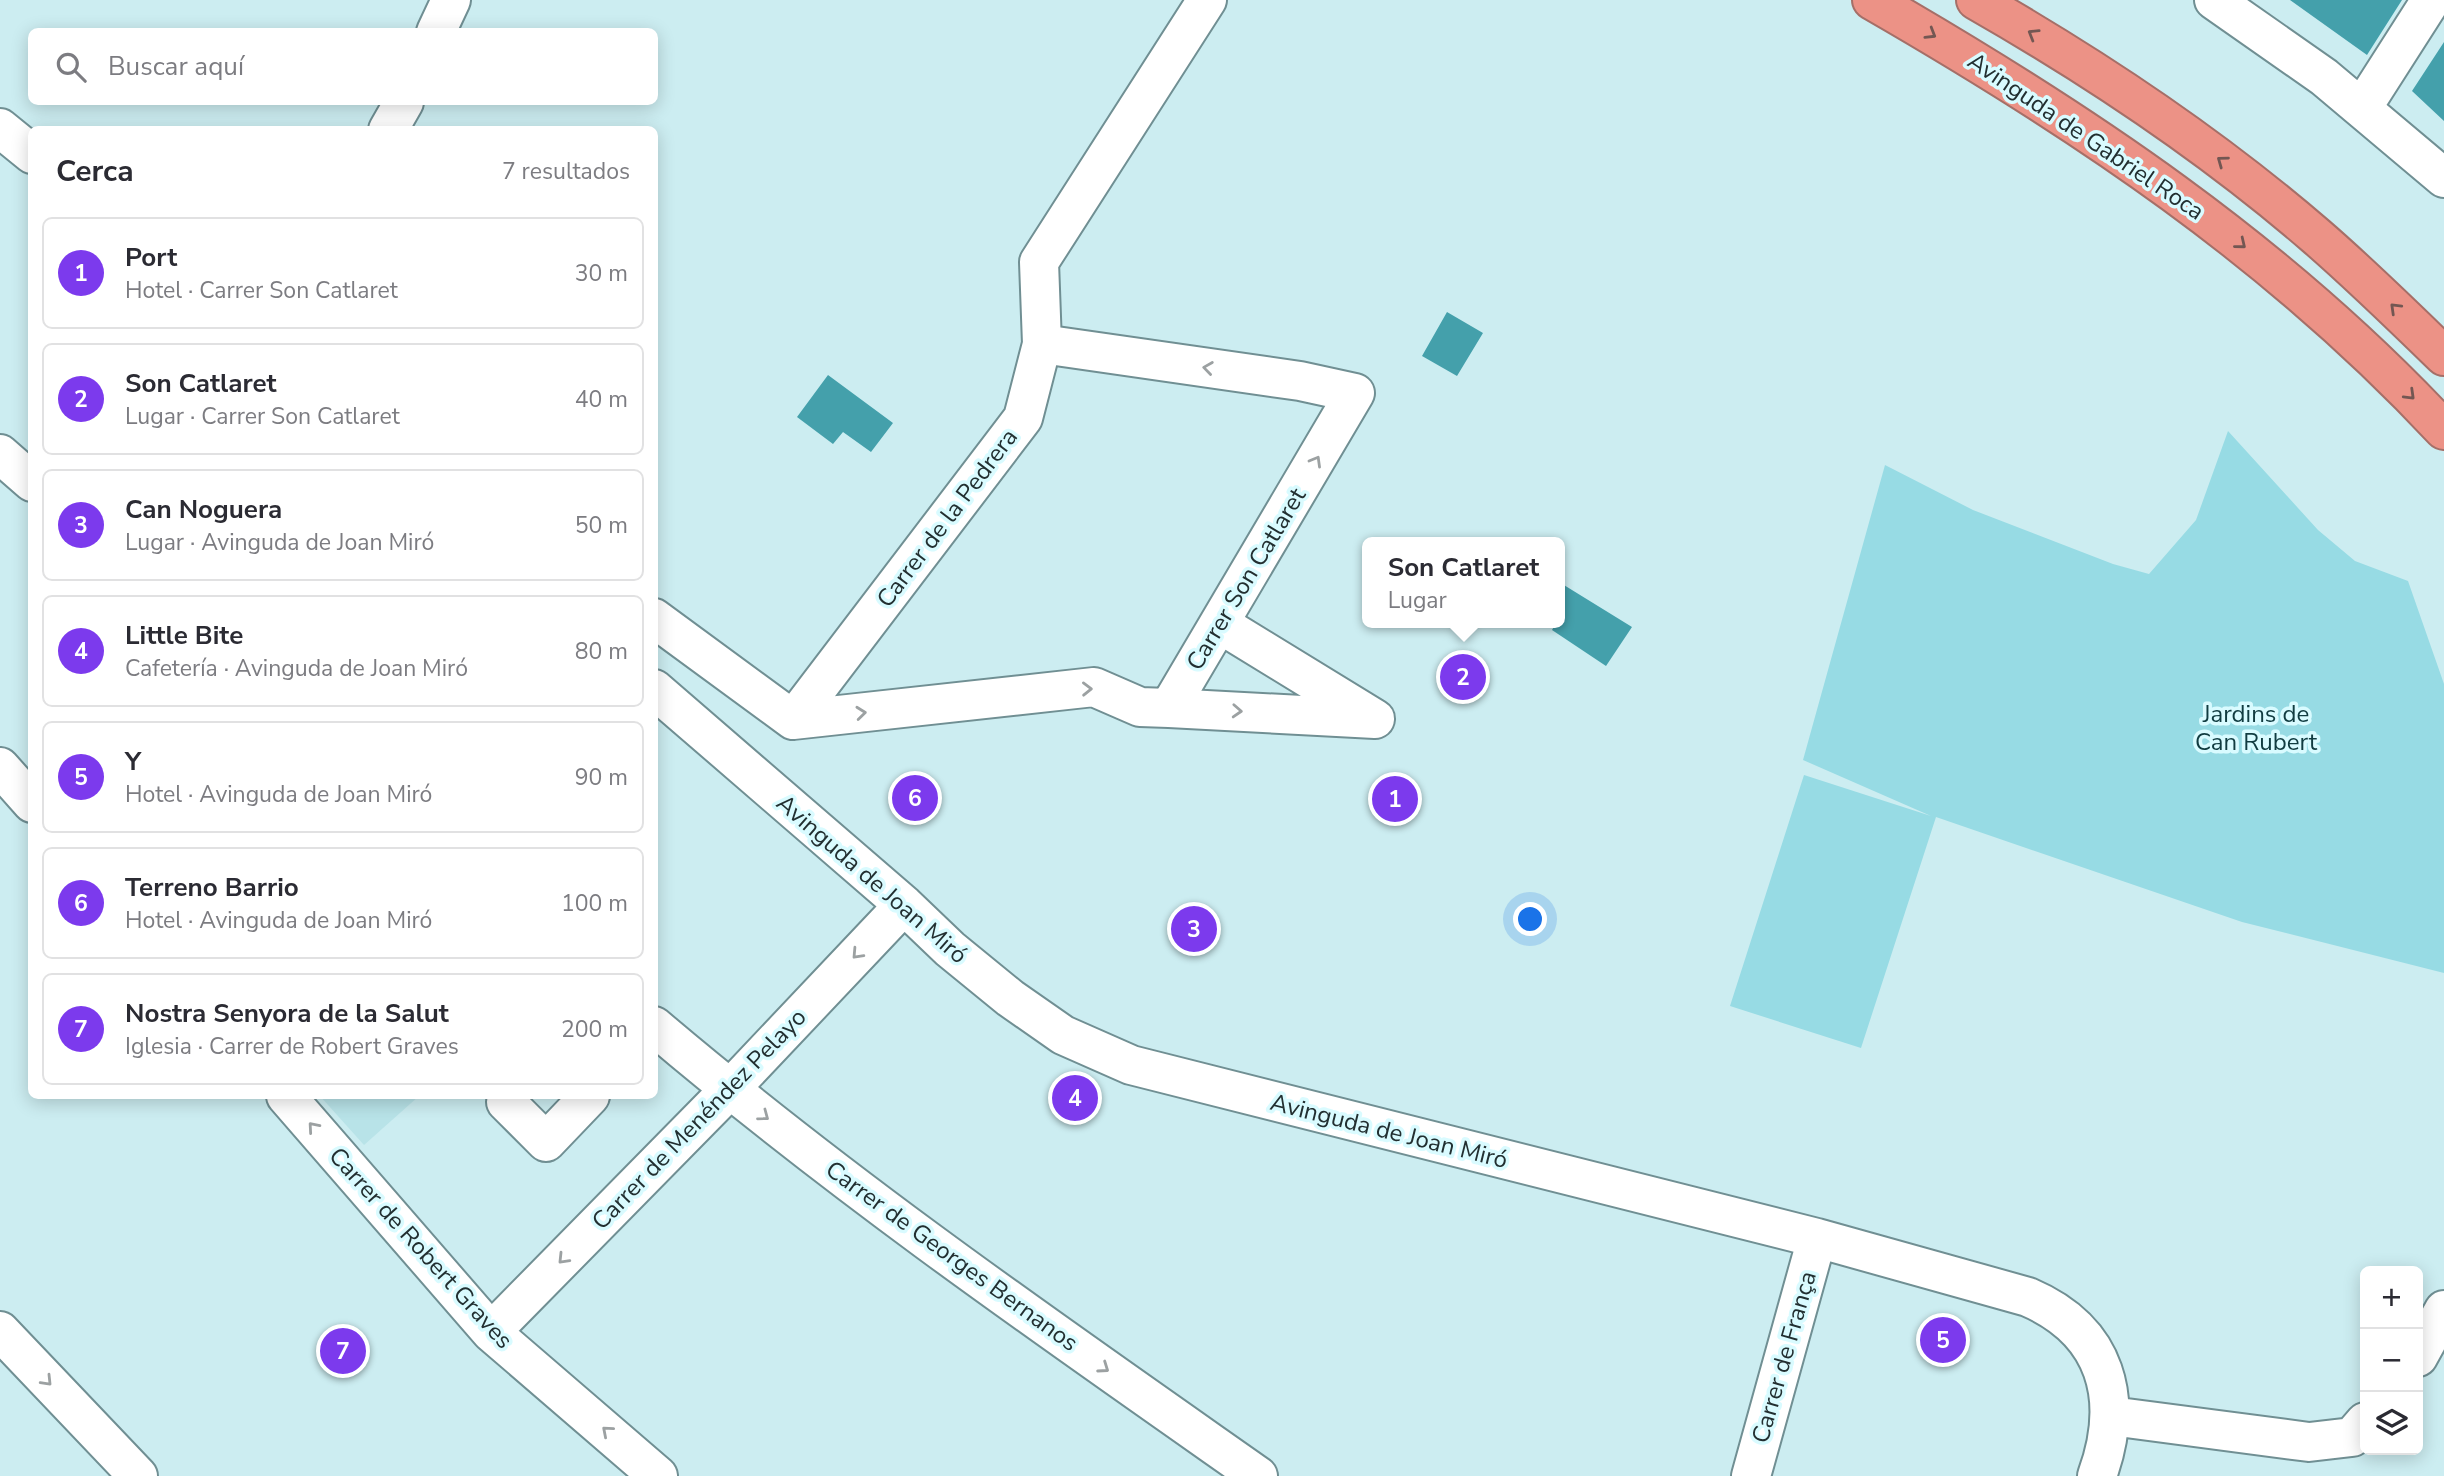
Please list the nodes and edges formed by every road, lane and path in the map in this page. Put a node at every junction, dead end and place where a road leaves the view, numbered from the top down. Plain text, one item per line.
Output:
1 (451, 0) edge
2 (1207, 0) edge
3 (1871, 0) edge
4 (1976, 0) edge
5 (2214, 0) edge
6 (2431, 0) edge
7 (438, 28) edge
8 (402, 105) edge
9 (2362, 108) junction
10 (390, 126) edge
11 (0, 128) edge
12 (28, 151) edge
13 (2444, 178) edge
14 (1042, 344) junction
15 (2444, 356) edge
16 (2444, 430) edge
17 (0, 454) edge
18 (28, 478) edge
19 (658, 621) edge
20 (1220, 624) junction
21 (658, 692) edge
22 (1169, 708) junction
23 (793, 720) junction
24 (904, 905) junction
25 (658, 1029) edge
26 (729, 1090) junction
27 (289, 1099) edge
28 (587, 1099) edge
29 (506, 1102) dead end
30 (1817, 1238) junction
31 (2444, 1310) edge
32 (0, 1331) edge
33 (491, 1332) junction
34 (2423, 1348) edge
35 (2111, 1416) junction
36 (2360, 1428) edge
37 (138, 1476) edge
38 (658, 1476) edge
39 (1258, 1476) edge
40 (1751, 1476) edge
41 (2097, 1476) edge

1 - 7 street
2 - 14 street, Carrer de la Pedrera
3 -> 16 highway, Avinguda de Gabriel Roca
15 -> 4 highway
5 - 9 street
6 - 9 street
8 - 10 street
9 - 13 street
11 - 12 street
20 -> 14 street, Carrer Son Catlaret
14 - 23 street, Carrer de la Pedrera
17 - 18 street
19 - 23 street
20 - 22 street, Carrer Son Catlaret
22 -> 20 street
21 - 24 street, Avinguda de Joan Miró
23 -> 22 street
24 -> 26 street, Carrer de Menéndez Pelayo
24 - 30 street, Avinguda de Joan Miró
25 - 26 street, Carrer de Georges Bernanos
26 -> 33 street, Carrer de Menéndez Pelayo
26 -> 39 street, Carrer de Georges Bernanos
33 -> 27 street, Carrer de Robert Graves
28 - 29 street
30 - 35 street, Avinguda de Joan Miró
30 - 40 street, Carrer de França
31 - 34 street
32 -> 37 street
38 -> 33 street, Carrer de Robert Graves
35 - 36 street
35 - 41 street, Avinguda de Joan Miró

